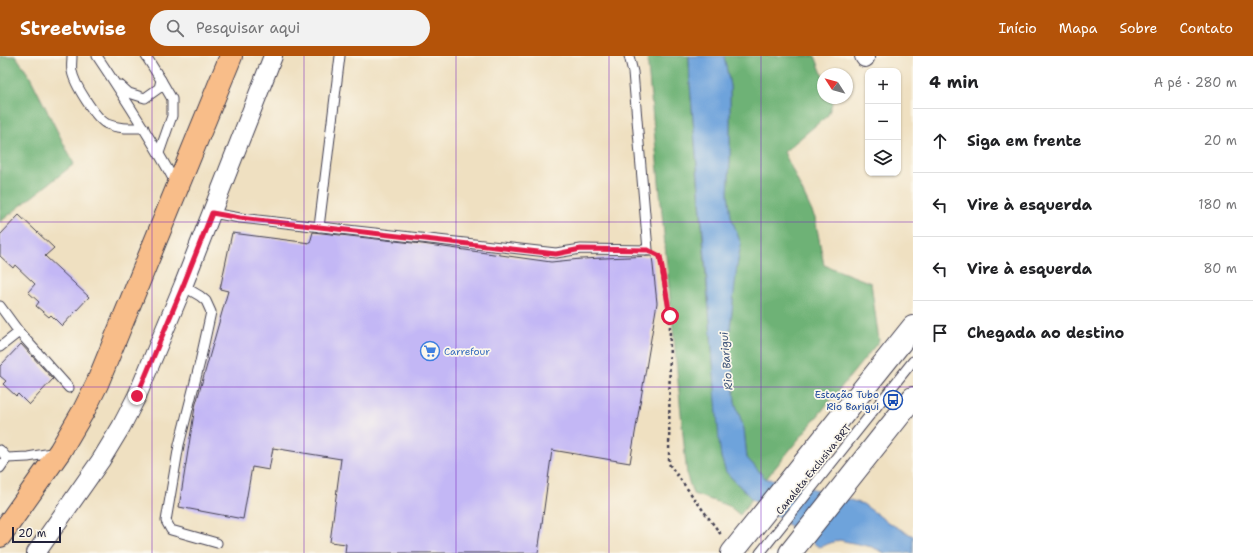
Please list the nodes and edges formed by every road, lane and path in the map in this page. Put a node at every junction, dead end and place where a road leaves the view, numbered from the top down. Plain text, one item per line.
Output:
1 (72, 56) edge
2 (97, 56) edge
3 (146, 56) edge
4 (231, 56) edge
5 (273, 56) edge
6 (340, 56) edge
7 (629, 56) edge
8 (161, 80) junction
9 (114, 81) junction
10 (144, 128) junction
11 (159, 153) junction
12 (178, 188) junction
13 (212, 213) junction
14 (319, 227) junction
15 (648, 250) junction
16 (183, 286) junction
17 (0, 306) edge
18 (913, 327) edge
19 (19, 332) junction
20 (0, 347) edge
21 (913, 360) edge
22 (69, 388) dead end
23 (913, 398) edge
24 (0, 450) edge
25 (60, 451) junction
26 (7, 458) junction
27 (0, 468) edge
28 (0, 536) edge
29 (217, 543) dead end
30 (738, 546) edge
31 (762, 550) edge
32 (36, 553) edge
33 (790, 553) edge

1 - 10 lane
2 - 9 lane
3 - 8 lane
4 - 12 main road
5 - 13 street
6 - 14 lane
7 - 15 lane
8 - 9 lane
8 - 11 lane
9 - 10 lane
10 - 11 lane
11 - 12 lane
12 - 25 main road
13 - 14 lane
13 - 16 street
14 - 15 lane
15 - 30 path
16 - 29 lane
16 - 32 street
17 - 19 lane
18 - 30 street
19 - 20 lane
19 - 22 lane
21 - 31 lane, Canaleta Exclusiva BRT
23 - 33 street
24 - 26 lane
25 - 26 lane
25 - 28 main road
26 - 27 lane

